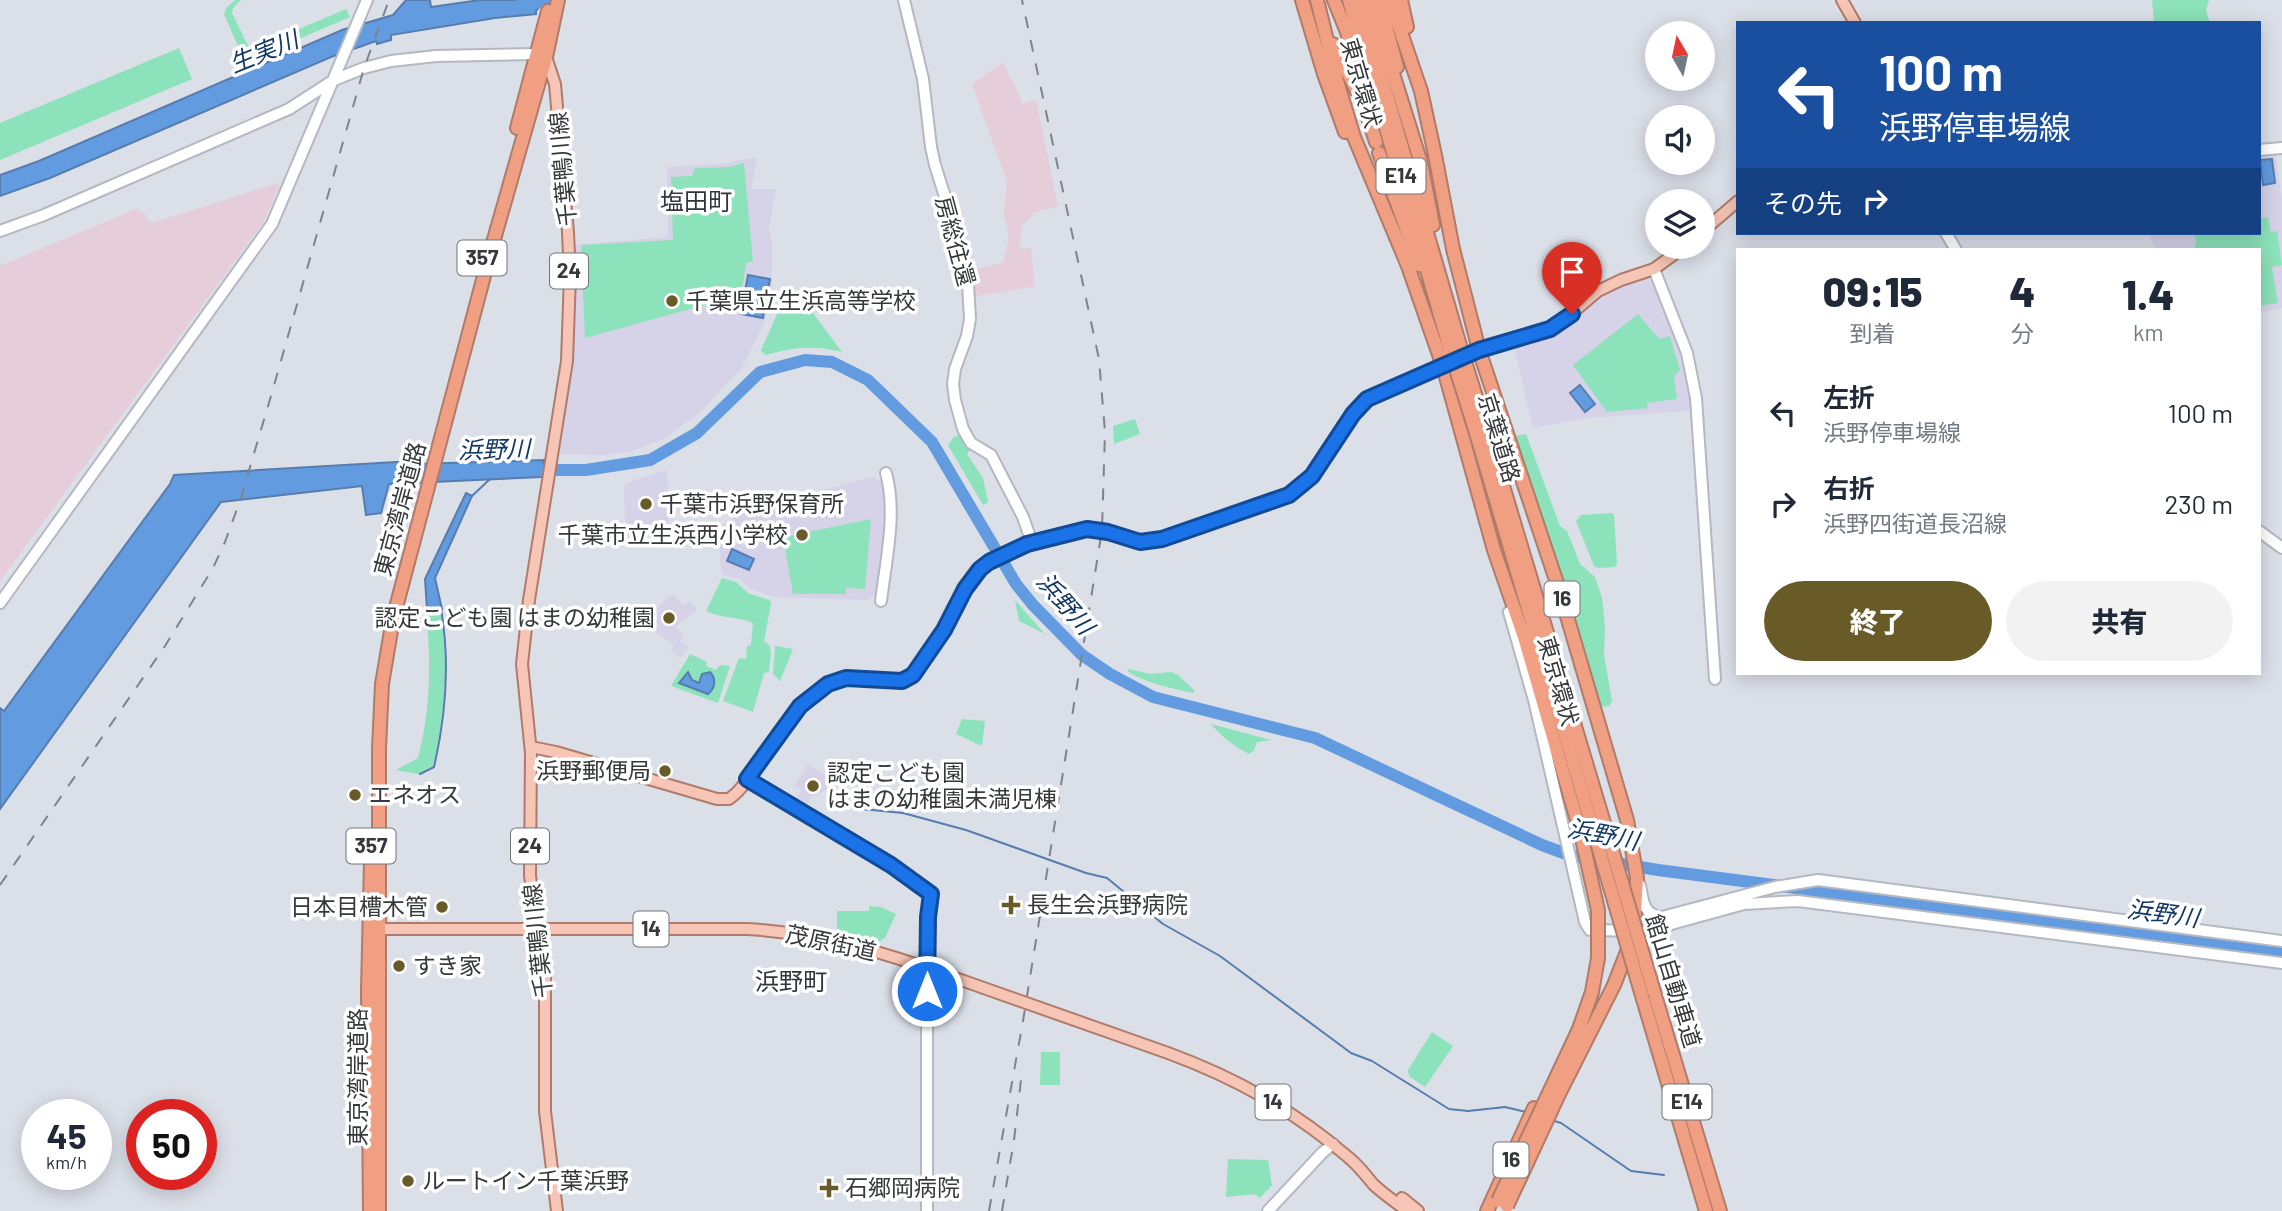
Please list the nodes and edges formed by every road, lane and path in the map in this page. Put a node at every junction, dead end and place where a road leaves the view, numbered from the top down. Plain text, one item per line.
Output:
1 (366, 0) edge
2 (550, 0) edge
3 (558, 0) edge
4 (904, 0) edge
5 (1302, 0) edge
6 (1319, 0) edge
7 (1334, 0) edge
8 (1349, 0) edge
9 (1359, 0) edge
10 (1370, 0) edge
11 (1379, 0) edge
12 (1390, 0) edge
13 (1401, 0) edge
14 (1842, 0) edge
15 (551, 17) junction
16 (1854, 21) edge
17 (542, 55) junction
18 (334, 80) junction
19 (1399, 89) junction
20 (1420, 92) junction
21 (1364, 105) junction
22 (2282, 148) edge
23 (2261, 150) edge
24 (1379, 201) junction
25 (1736, 203) edge
26 (1715, 221) edge
27 (0, 232) edge
28 (1668, 259) edge
29 (1654, 269) junction
30 (1443, 323) junction
31 (1457, 334) junction
32 (1479, 350) junction
33 (1456, 351) junction
34 (1443, 366) junction
35 (886, 473) dead end
36 (2261, 532) edge
37 (1032, 543) junction
38 (2282, 548) edge
39 (1494, 550) junction
40 (881, 601) dead end
41 (0, 603) edge
42 (1715, 679) dead end
43 (531, 747) junction
44 (747, 779) junction
45 (1595, 836) junction
46 (1637, 878) junction
47 (1616, 885) joint
48 (374, 929) junction
49 (538, 929) junction
50 (1634, 932) junction
51 (2282, 941) edge
52 (2282, 963) edge
53 (927, 968) junction
54 (1649, 995) junction
55 (1534, 1108) dead end
56 (1333, 1144) junction
57 (1366, 1172) junction
58 (1501, 1207) edge
59 (370, 1211) edge
60 (379, 1211) edge
61 (557, 1211) edge
62 (927, 1211) edge
63 (1268, 1211) edge
64 (1275, 1211) edge
65 (1407, 1211) edge
66 (1419, 1211) edge
67 (1487, 1211) edge
68 (1706, 1211) edge
69 (1720, 1211) edge

1 - 18 street
2 - 15 highway, 東京湾岸道路 / 357
3 - 15 highway, 東京湾岸道路 / 357
4 - 37 street, 房総往還
5 - 24 highway
6 - 21 highway
6 - 24 highway, 東京環状 / 16
7 - 21 highway
8 - 30 highway, 京葉道路 / E14
9 - 31 highway, 京葉道路 / E14
10 - 19 highway
11 - 19 highway
12 - 20 highway, 東京環状 / 16
13 - 20 highway
14 - 16 main road
15 - 17 highway, 東京湾岸道路 / 357
17 - 18 street
17 - 43 main road, 千葉鴨川線 / 24
17 - 48 highway, 東京湾岸道路 / 357
18 - 27 street
18 - 41 street
19 - 31 highway
20 - 32 highway, 東京環状 / 16
21 - 30 highway
22 - 23 street
24 - 34 highway, 東京環状 / 16
25 - 26 main road
28 - 29 main road
29 - 32 main road
29 - 42 street
30 - 33 highway, 京葉道路 / E14
31 - 33 highway, 京葉道路 / E14
32 - 34 main road
32 - 46 highway, 東京環状 / 16
33 - 45 highway, 京葉道路 / E14, bridge
34 - 37 main road
34 - 39 highway, 東京環状 / 16
35 - 40 street
36 - 38 street
37 - 44 main road
39 - 45 highway, 東京環状 / 16
39 - 50 street
43 - 44 main road
43 - 49 main road, 千葉鴨川線 / 24
44 - 53 street
45 - 47 highway, 京葉道路 / E14
45 - 58 highway, 東京環状 / 16, bridge
46 - 50 highway, 東京環状 / 16
46 - 51 street
47 - 54 highway, 館山自動車道 / E14, bridge
48 - 49 main road, 茂原街道 / 14
48 - 59 highway, 東京湾岸道路 / 357
48 - 60 highway, 東京湾岸道路 / 357
49 - 53 main road, 茂原街道 / 14
49 - 61 main road, 千葉鴨川線 / 24
50 - 52 street
50 - 58 highway, 東京環状 / 16, bridge
53 - 56 main road, 茂原街道 / 14, bridge
53 - 62 street
54 - 68 highway, 館山自動車道 / E14
54 - 69 highway, 館山自動車道 / E14
55 - 67 highway, 16
56 - 57 main road, 茂原街道 / 14
56 - 63 street
56 - 64 street
57 - 65 main road, 茂原街道 / 14
57 - 66 main road, 茂原街道 / 14

